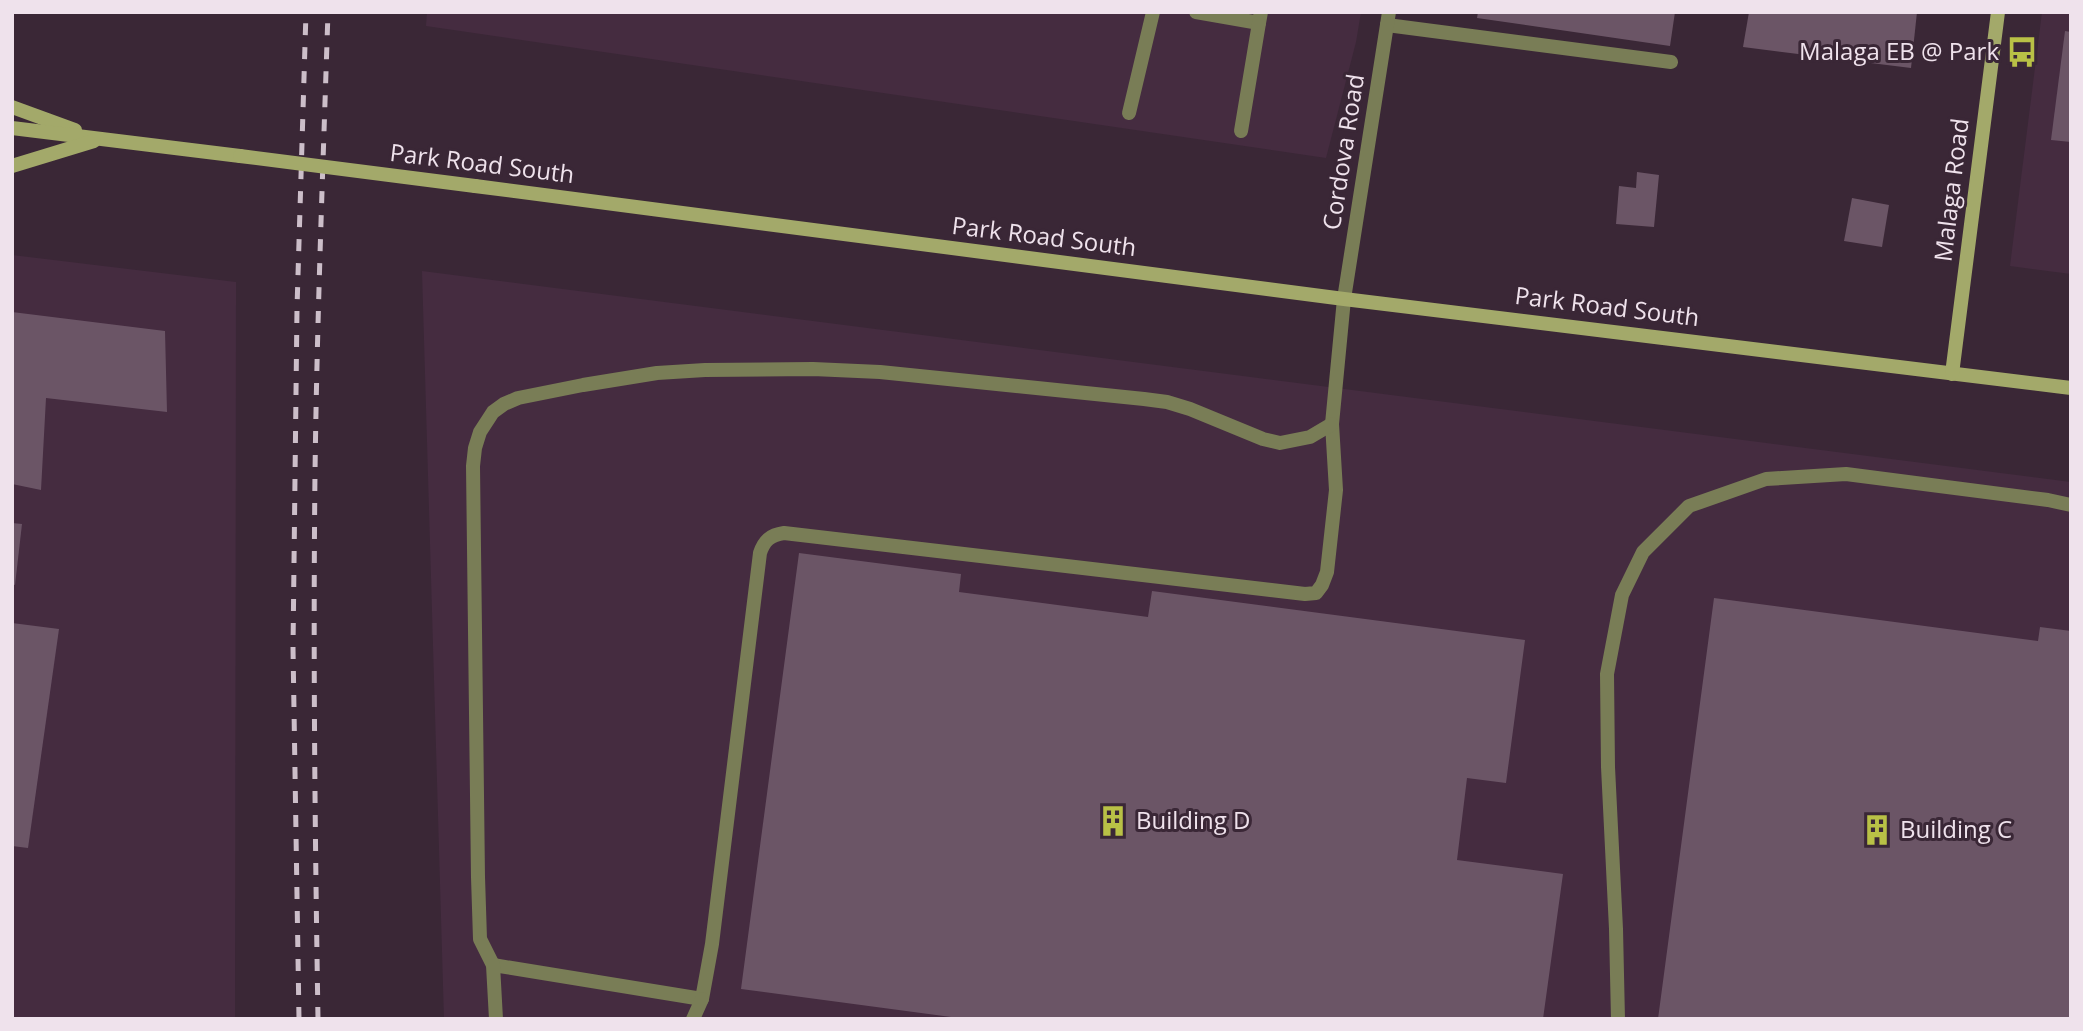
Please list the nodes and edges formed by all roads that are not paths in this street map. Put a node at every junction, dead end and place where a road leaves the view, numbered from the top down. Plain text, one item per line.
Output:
1 (1153, 12) edge
2 (1196, 12) edge
3 (1998, 12) edge
4 (1260, 18) edge
5 (1388, 19) edge
6 (1671, 62) dead end
7 (12, 107) edge
8 (1129, 113) dead end
9 (12, 128) edge
10 (1241, 131) dead end
11 (99, 139) junction
12 (12, 166) edge
13 (1344, 299) junction
14 (1952, 374) junction
15 (2071, 388) edge
16 (1332, 424) junction
17 (2071, 505) edge
18 (493, 965) junction
19 (702, 999) junction
20 (496, 1019) edge
21 (693, 1019) edge
22 (1618, 1019) edge

1 - 8 street
2 - 4 street
3 - 14 main road, Malaga Road
4 - 10 street
5 - 6 street
5 - 13 street, Cordova Road
7 - 11 main road
9 - 11 main road, Park Road South
11 - 12 main road
11 - 13 main road, Park Road South, bridge
13 - 14 main road, Park Road South
13 - 16 street, Cordova Road
14 - 15 main road, Park Road South
16 - 18 street
16 - 19 street, Cordova Road
17 - 22 street
18 - 19 street
18 - 20 street
19 - 21 street

